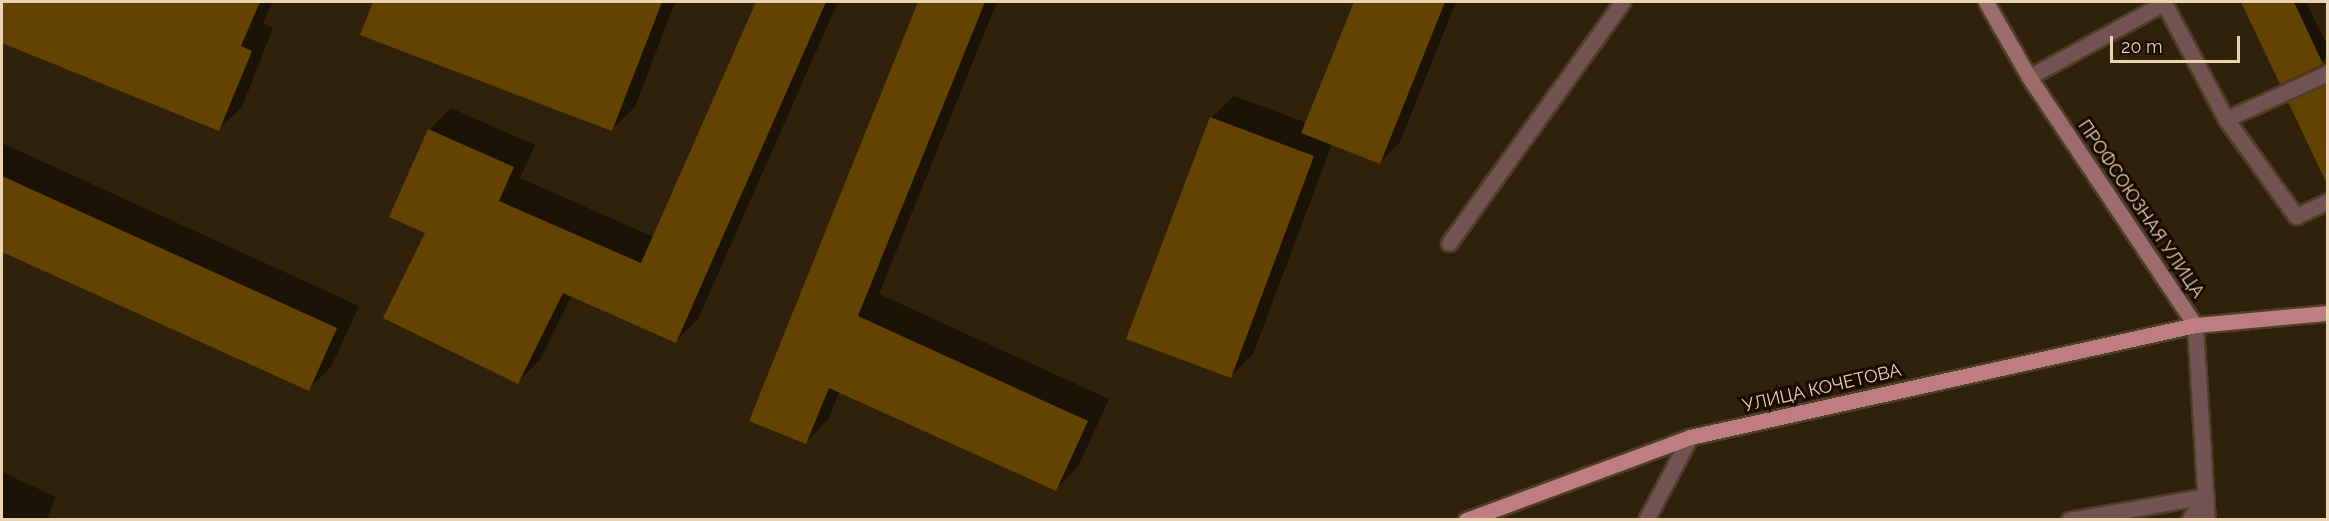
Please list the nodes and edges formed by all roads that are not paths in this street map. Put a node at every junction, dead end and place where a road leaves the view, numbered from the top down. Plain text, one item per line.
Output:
1 (1622, 2) edge
2 (1986, 2) edge
3 (2328, 73) edge
4 (2029, 77) junction
5 (2226, 119) junction
6 (2328, 201) edge
7 (1449, 243) dead end
8 (2328, 313) edge
9 (2195, 325) junction
10 (1690, 437) junction
11 (2206, 496) junction
12 (1466, 519) edge
13 (1646, 519) edge
14 (2068, 519) edge
15 (2189, 519) edge
16 (2207, 519) edge

1 - 7 street
2 - 4 main road, ПРОФСОЮЗНАЯ УЛИЦА
3 - 5 street
4 - 5 street
4 - 9 main road, ПРОФСОЮЗНАЯ УЛИЦА
5 - 6 street
8 - 9 main road, ПРОФСОЮЗНАЯ УЛИЦА
9 - 10 main road, УЛИЦА КОЧЕТОВА
9 - 11 street
10 - 12 main road, УЛИЦА КОЧЕТОВА
10 - 13 street
11 - 14 street
11 - 15 street
11 - 16 street

